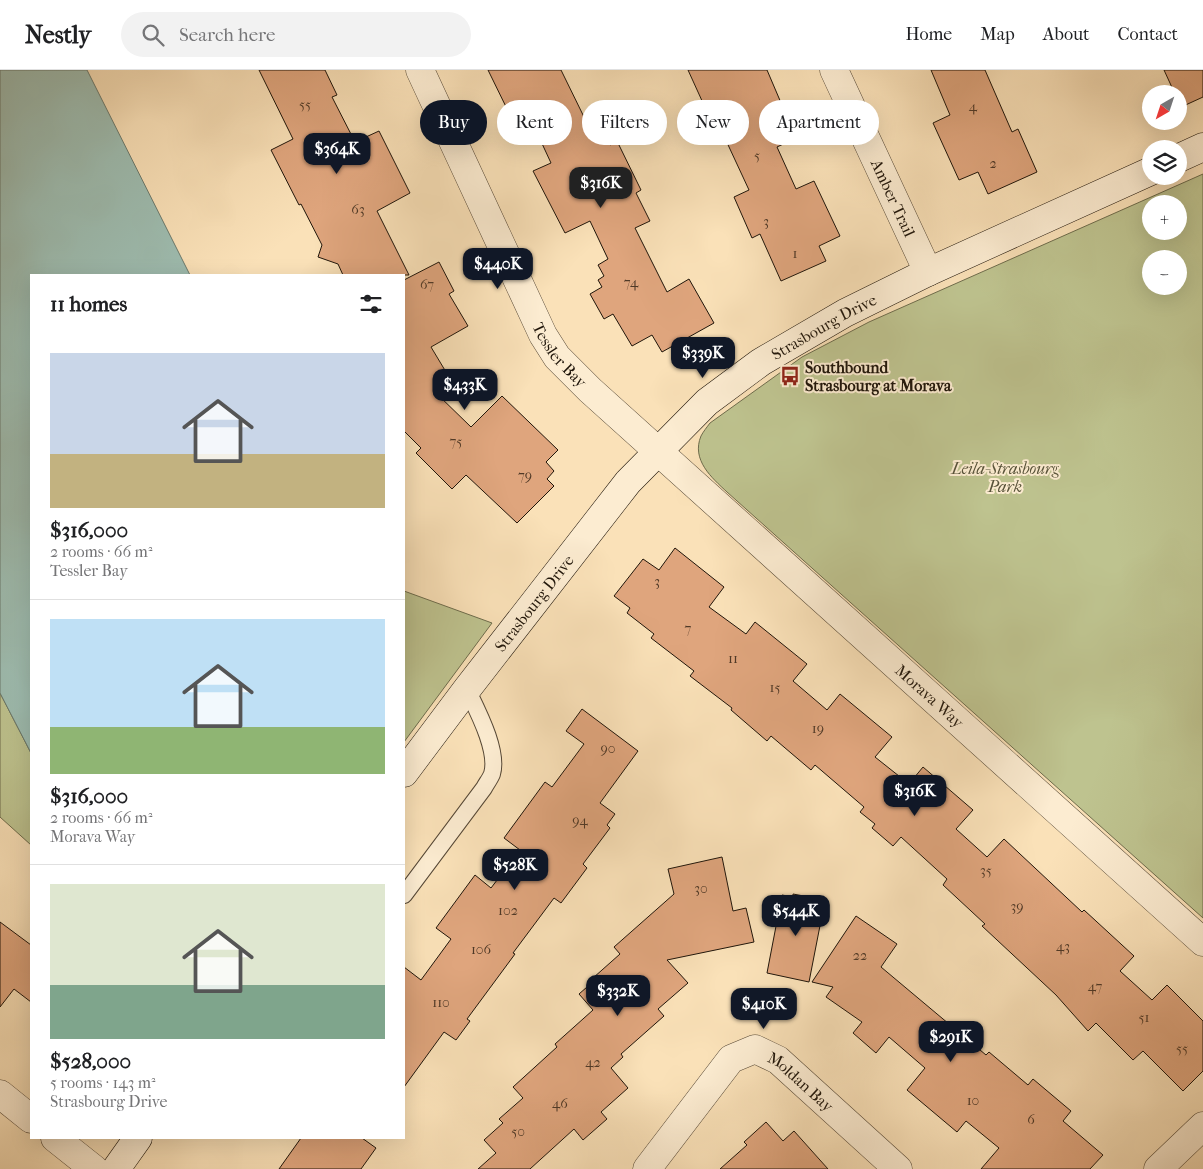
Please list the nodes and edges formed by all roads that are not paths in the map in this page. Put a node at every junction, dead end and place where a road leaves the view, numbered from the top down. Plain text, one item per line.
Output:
1 (420, 70) edge
2 (834, 70) edge
3 (1203, 147) edge
4 (1187, 154) edge
5 (1142, 175) edge
6 (928, 272) junction
7 (657, 451) junction
8 (467, 688) junction
9 (405, 772) edge
10 (405, 894) edge
11 (1203, 942) edge
12 (0, 1094) edge
13 (30, 1118) edge
14 (1203, 1126) edge
15 (56, 1139) edge
16 (137, 1139) edge
17 (94, 1169) edge
18 (116, 1169) edge
19 (647, 1169) edge
20 (898, 1169) edge
21 (1158, 1169) edge

1 - 7 street, Tessler Bay
2 - 6 street, Amber Trail
3 - 4 street
5 - 6 street, Strasbourg Drive
6 - 7 street, Strasbourg Drive
7 - 8 street, Strasbourg Drive
7 - 11 street, Morava Way
8 - 9 street, Strasbourg Drive
8 - 10 lane
12 - 13 street
14 - 21 street
15 - 17 street
16 - 18 street
19 - 20 street, Moldan Bay

